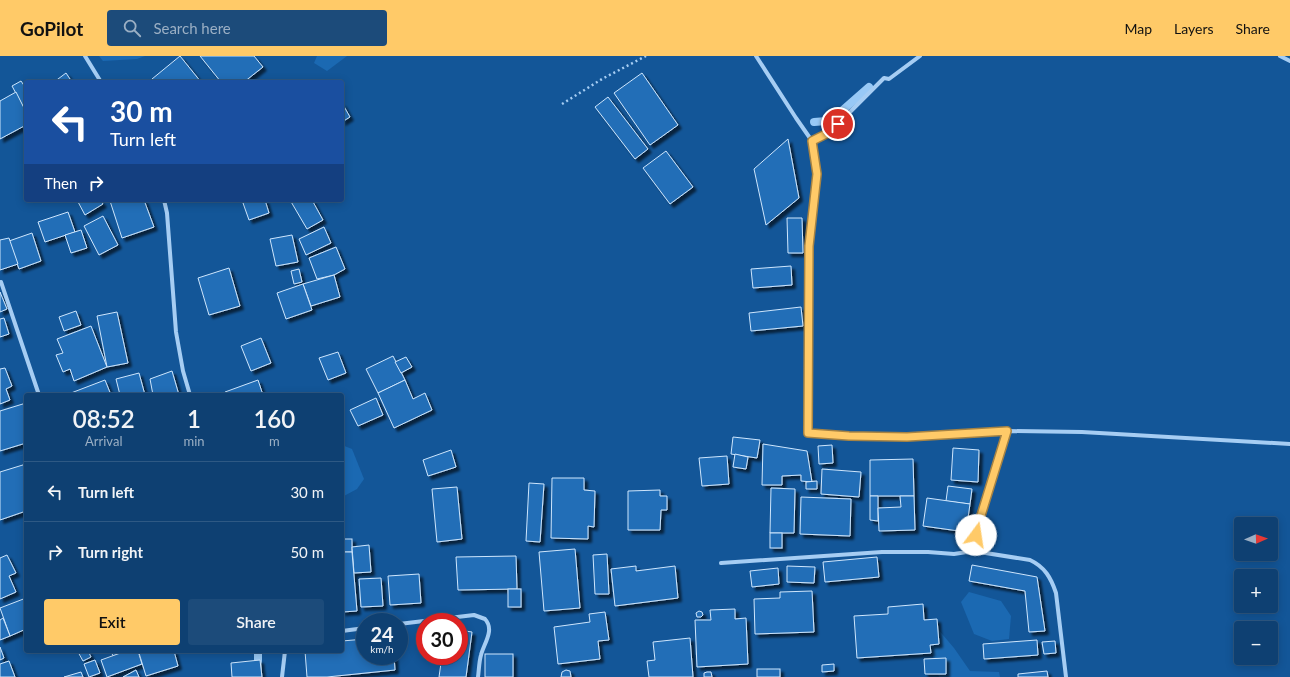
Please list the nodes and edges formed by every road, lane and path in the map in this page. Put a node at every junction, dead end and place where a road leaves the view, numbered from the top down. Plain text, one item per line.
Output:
1 (85, 56) edge
2 (646, 56) edge
3 (756, 56) edge
4 (920, 56) edge
5 (1280, 56) edge
6 (1290, 61) edge
7 (100, 80) edge
8 (562, 104) dead end
9 (812, 141) junction
10 (164, 202) edge
11 (1, 282) dead end
12 (38, 393) edge
13 (189, 393) edge
14 (1007, 431) junction
15 (1290, 444) edge
16 (973, 551) junction
17 (721, 563) dead end
18 (408, 623) edge
19 (356, 629) edge
20 (344, 631) edge
21 (285, 653) edge
22 (282, 677) edge
23 (478, 677) edge
24 (1066, 677) edge

1 - 7 street
2 - 8 path
3 - 9 street
4 - 9 street
5 - 6 street
9 - 14 street
10 - 13 street
11 - 12 street
14 - 15 street
14 - 16 street
16 - 17 street
16 - 24 street
18 - 23 street
19 - 20 street
21 - 22 street

